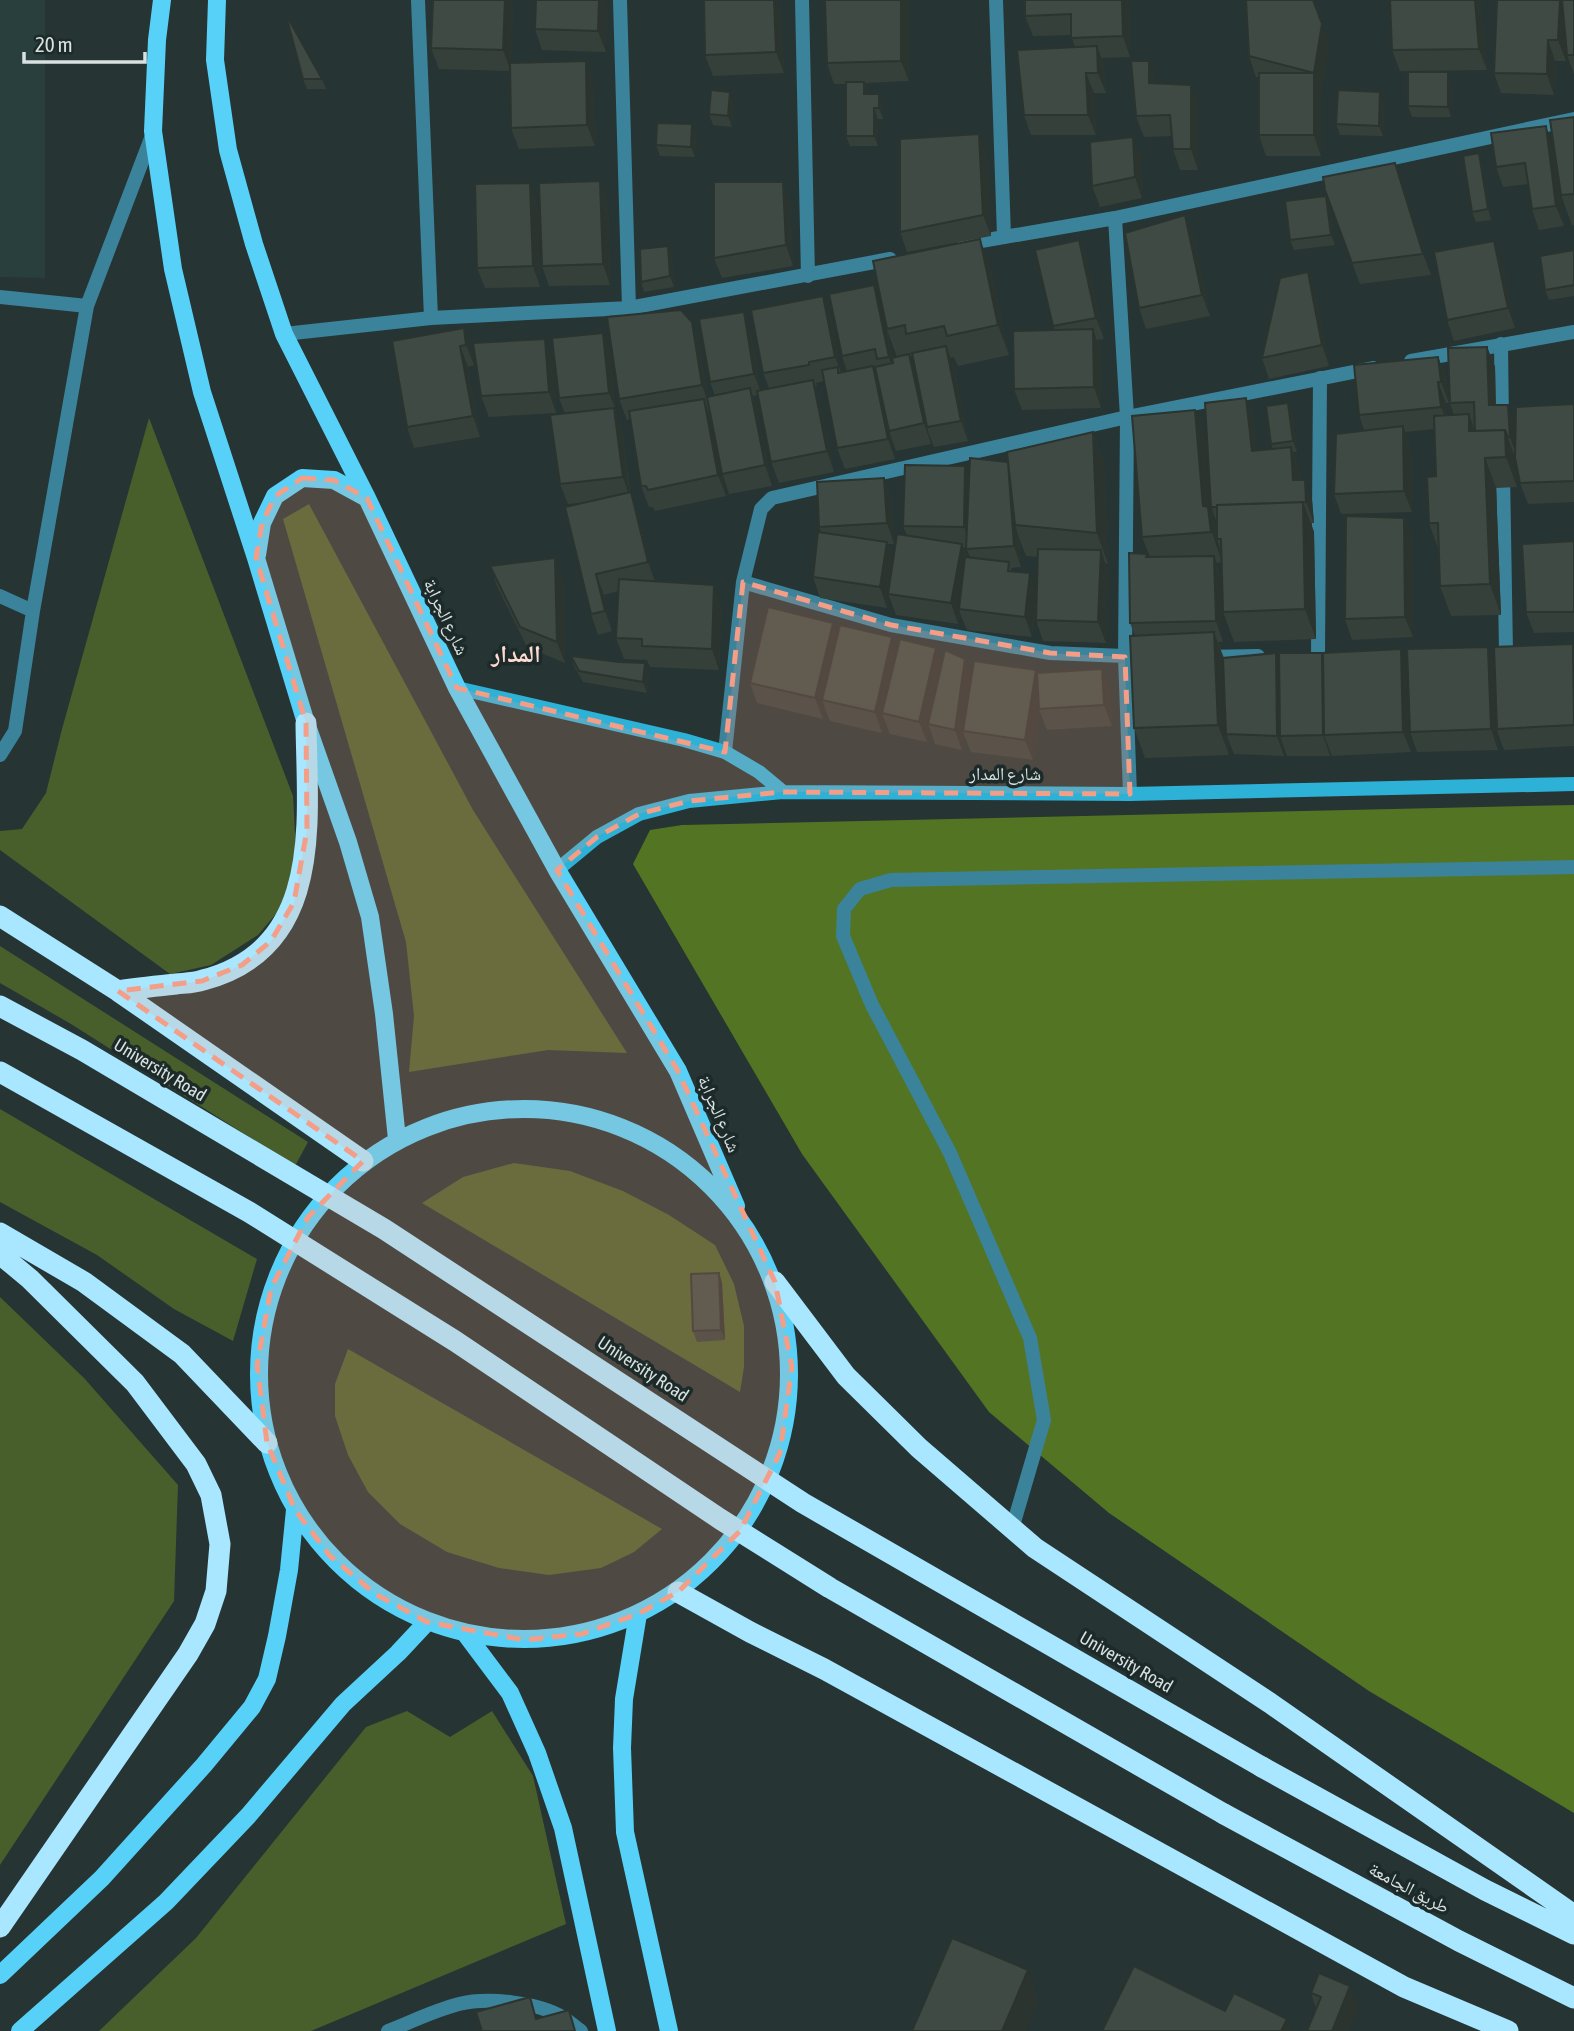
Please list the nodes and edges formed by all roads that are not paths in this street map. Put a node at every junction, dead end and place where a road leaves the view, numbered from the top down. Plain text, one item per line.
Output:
1 (162, 0) edge
2 (217, 0) edge
3 (418, 0) edge
4 (620, 0) edge
5 (802, 0) edge
6 (996, 0) edge
7 (1574, 119) edge
8 (153, 131) junction
9 (1115, 218) junction
10 (1004, 236) junction
11 (951, 246) edge
12 (899, 257) edge
13 (808, 276) junction
14 (0, 297) edge
15 (87, 306) junction
16 (629, 308) junction
17 (431, 318) junction
18 (1574, 332) edge
19 (284, 334) junction
20 (1501, 344) junction
21 (1320, 378) junction
22 (1127, 417) junction
23 (367, 498) junction
24 (256, 558) junction
25 (743, 582) junction
26 (0, 596) edge
27 (33, 611) junction
28 (1506, 652) edge
29 (1277, 656) edge
30 (1318, 656) edge
31 (1125, 657) junction
32 (1167, 657) edge
33 (1194, 657) edge
34 (457, 688) junction
35 (306, 723) junction
36 (725, 752) junction
37 (0, 755) edge
38 (1574, 784) edge
39 (783, 792) junction
40 (1130, 794) junction
41 (1574, 867) edge
42 (557, 870) junction
43 (0, 916) edge
44 (117, 990) junction
45 (0, 1006) edge
46 (0, 1072) edge
47 (397, 1139) junction
48 (363, 1161) junction
49 (740, 1215) junction
50 (0, 1233) edge
51 (0, 1254) edge
52 (775, 1282) junction
53 (267, 1443) junction
54 (295, 1510) junction
55 (1012, 1528) junction
56 (678, 1592) junction
57 (638, 1614) junction
58 (427, 1622) junction
59 (465, 1633) junction
60 (1262, 1767) joint
61 (1574, 1915) edge
62 (0, 1927) edge
63 (1574, 1934) edge
64 (0, 1975) edge
65 (1574, 1998) edge
66 (1483, 2026) edge
67 (20, 2031) edge
68 (388, 2031) edge
69 (581, 2031) edge
70 (607, 2031) edge
71 (669, 2031) edge
72 (1508, 2031) edge

1 - 8 main road
2 - 19 main road, شارع الجرابة
3 - 17 street
4 - 16 street
5 - 13 street
6 - 10 street
7 - 9 street
8 - 15 street
8 - 24 main road
9 - 10 street
9 - 22 street
10 - 11 street
12 - 13 street
13 - 16 street
14 - 15 street
15 - 27 street
16 - 17 street
17 - 19 street
18 - 20 street
19 - 23 main road, شارع الجرابة
20 - 21 street
20 - 28 street
21 - 22 street
21 - 30 street
22 - 25 street
22 - 31 street
23 - 24 main road
23 - 34 main road, شارع الجرابة
24 - 35 main road
25 - 31 street
25 - 36 street
26 - 27 street
27 - 37 street
29 - 33 street
31 - 32 street
31 - 40 street
34 - 36 street
34 - 42 main road, شارع الجرابة
35 - 44 highway
35 - 47 main road
36 - 39 street
38 - 40 street, شارع المدار
39 - 40 street, شارع المدار
39 - 42 street, شارع المدار
41 - 55 street
42 - 49 main road, شارع الجرابة
43 - 44 highway
44 - 48 highway
45 - 60 highway, University Road, bridge
46 - 65 highway, طريق الجامعة, bridge
47 - 48 main road
47 - 49 main road
48 - 53 main road
49 - 52 main road
50 - 53 highway
51 - 62 highway
52 - 55 highway
52 - 56 main road
53 - 54 main road
54 - 58 main road
54 - 64 main road
55 - 61 highway
56 - 57 main road
56 - 66 highway
57 - 59 main road
57 - 71 main road
58 - 59 main road
58 - 67 main road
59 - 70 main road
60 - 63 highway, طريق الجامعة
66 - 72 highway
68 - 69 street

